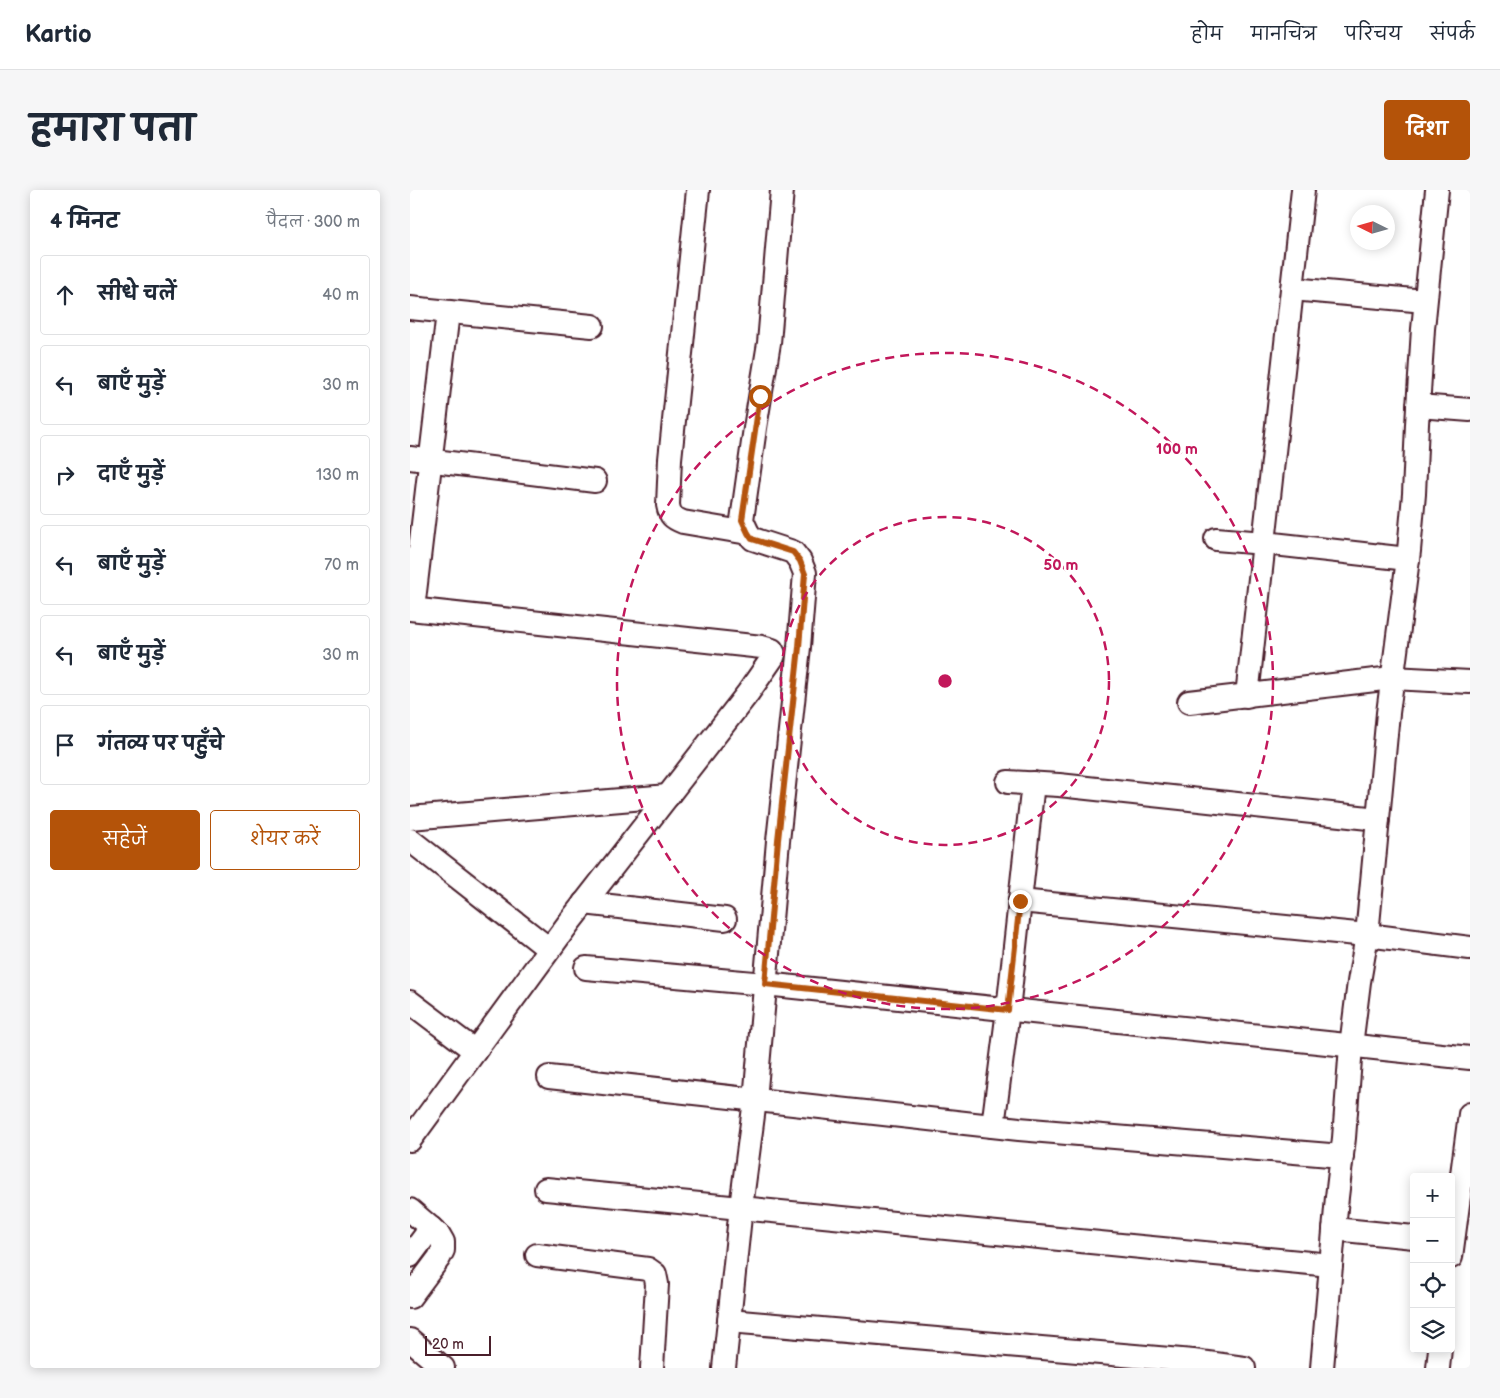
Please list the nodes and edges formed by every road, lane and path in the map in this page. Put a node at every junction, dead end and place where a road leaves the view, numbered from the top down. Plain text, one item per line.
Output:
1 (698, 190) edge
2 (782, 190) edge
3 (1303, 190) edge
4 (1437, 190) edge
5 (1292, 289) junction
6 (1426, 301) junction
7 (410, 308) edge
8 (448, 312) junction
9 (592, 326) dead end
10 (1418, 406) junction
11 (1470, 410) edge
12 (420, 459) edge
13 (595, 481) dead end
14 (748, 533) junction
15 (1216, 539) dead end
16 (1264, 542) junction
17 (1408, 559) junction
18 (412, 609) edge
19 (1392, 678) junction
20 (1470, 682) edge
21 (1247, 696) junction
22 (1189, 702) dead end
23 (1008, 782) dead end
24 (1032, 784) junction
25 (668, 796) junction
26 (410, 818) edge
27 (1378, 819) junction
28 (410, 840) edge
29 (1020, 901) junction
30 (584, 903) junction
31 (725, 918) dead end
32 (1367, 935) junction
33 (1470, 948) edge
34 (549, 949) junction
35 (586, 968) dead end
36 (765, 984) junction
37 (410, 1002) edge
38 (1008, 1010) junction
39 (1352, 1046) junction
40 (475, 1051) junction
41 (1470, 1058) edge
42 (549, 1077) dead end
43 (755, 1100) junction
44 (1470, 1114) edge
45 (993, 1126) junction
46 (410, 1140) edge
47 (1467, 1153) edge
48 (1342, 1156) junction
49 (546, 1189) dead end
50 (741, 1207) junction
51 (410, 1210) edge
52 (431, 1228) junction
53 (1334, 1229) junction
54 (1410, 1237) edge
55 (1456, 1246) edge
56 (537, 1255) dead end
57 (410, 1256) edge
58 (1331, 1265) junction
59 (410, 1297) edge
60 (729, 1321) junction
61 (410, 1340) edge
62 (1440, 1353) edge
63 (1043, 1359) edge
64 (443, 1368) edge
65 (652, 1368) edge
66 (724, 1368) edge
67 (1244, 1368) edge
68 (1322, 1368) edge
69 (1438, 1368) edge

1 - 14 street
2 - 14 street
3 - 5 street
4 - 6 street
5 - 6 street
5 - 16 street
6 - 10 street
7 - 8 street
8 - 9 street
8 - 12 street
10 - 11 street
10 - 17 street
12 - 13 street
12 - 18 street
14 - 36 street
15 - 16 street
16 - 17 street
16 - 21 street
17 - 19 street
18 - 25 street
19 - 20 street
19 - 21 street
19 - 27 street
21 - 22 street
23 - 24 street
24 - 27 street
24 - 29 street
25 - 26 street
25 - 30 street
27 - 32 street
28 - 34 street
29 - 32 street
29 - 38 street
30 - 31 street
30 - 34 street
32 - 33 street
32 - 39 street
34 - 40 street
35 - 36 street
36 - 38 street
36 - 43 street
37 - 40 street
38 - 39 street
38 - 45 street
39 - 41 street
39 - 48 street
40 - 46 street
42 - 43 street
43 - 45 street
43 - 50 street
44 - 47 street
45 - 48 street
47 - 55 street
48 - 53 street
49 - 50 street
50 - 58 street
50 - 60 street
51 - 52 street
52 - 57 street
52 - 59 street
53 - 54 street
53 - 58 street
56 - 65 street
58 - 68 street
60 - 63 street
60 - 66 street
61 - 64 street
62 - 69 street
63 - 67 street

